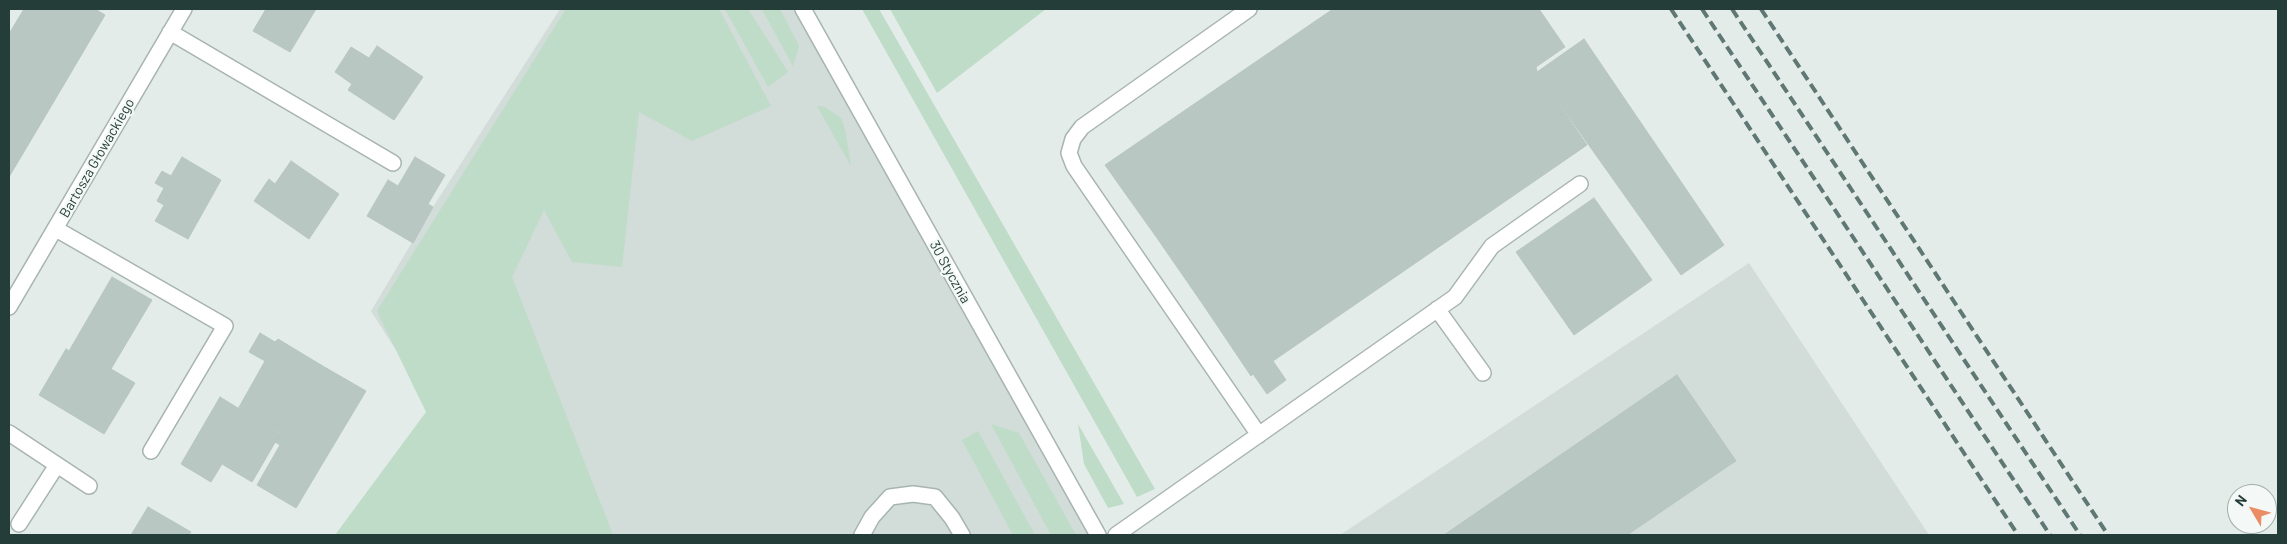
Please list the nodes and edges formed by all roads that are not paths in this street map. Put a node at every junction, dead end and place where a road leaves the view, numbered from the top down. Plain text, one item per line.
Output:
1 (184, 9) edge
2 (803, 9) edge
3 (1249, 9) edge
4 (170, 32) junction
5 (393, 163) dead end
6 (1580, 184) dead end
7 (56, 229) junction
8 (9, 308) edge
9 (1437, 309) junction
10 (1483, 373) dead end
11 (9, 433) edge
12 (1259, 435) junction
13 (151, 451) dead end
14 (57, 465) junction
15 (89, 486) dead end
16 (19, 524) dead end
17 (862, 535) edge
18 (962, 535) edge
19 (1098, 535) edge
20 (1116, 535) edge

1 - 4 street, Bartosza Głowackiego
2 - 19 street, 30 Stycznia
3 - 12 street
4 - 5 street
4 - 7 street, Bartosza Głowackiego
6 - 9 street
7 - 8 street, Bartosza Głowackiego
7 - 13 street
9 - 10 street
9 - 12 street
11 - 14 street
12 - 20 street
14 - 15 street
14 - 16 street
17 - 18 street

